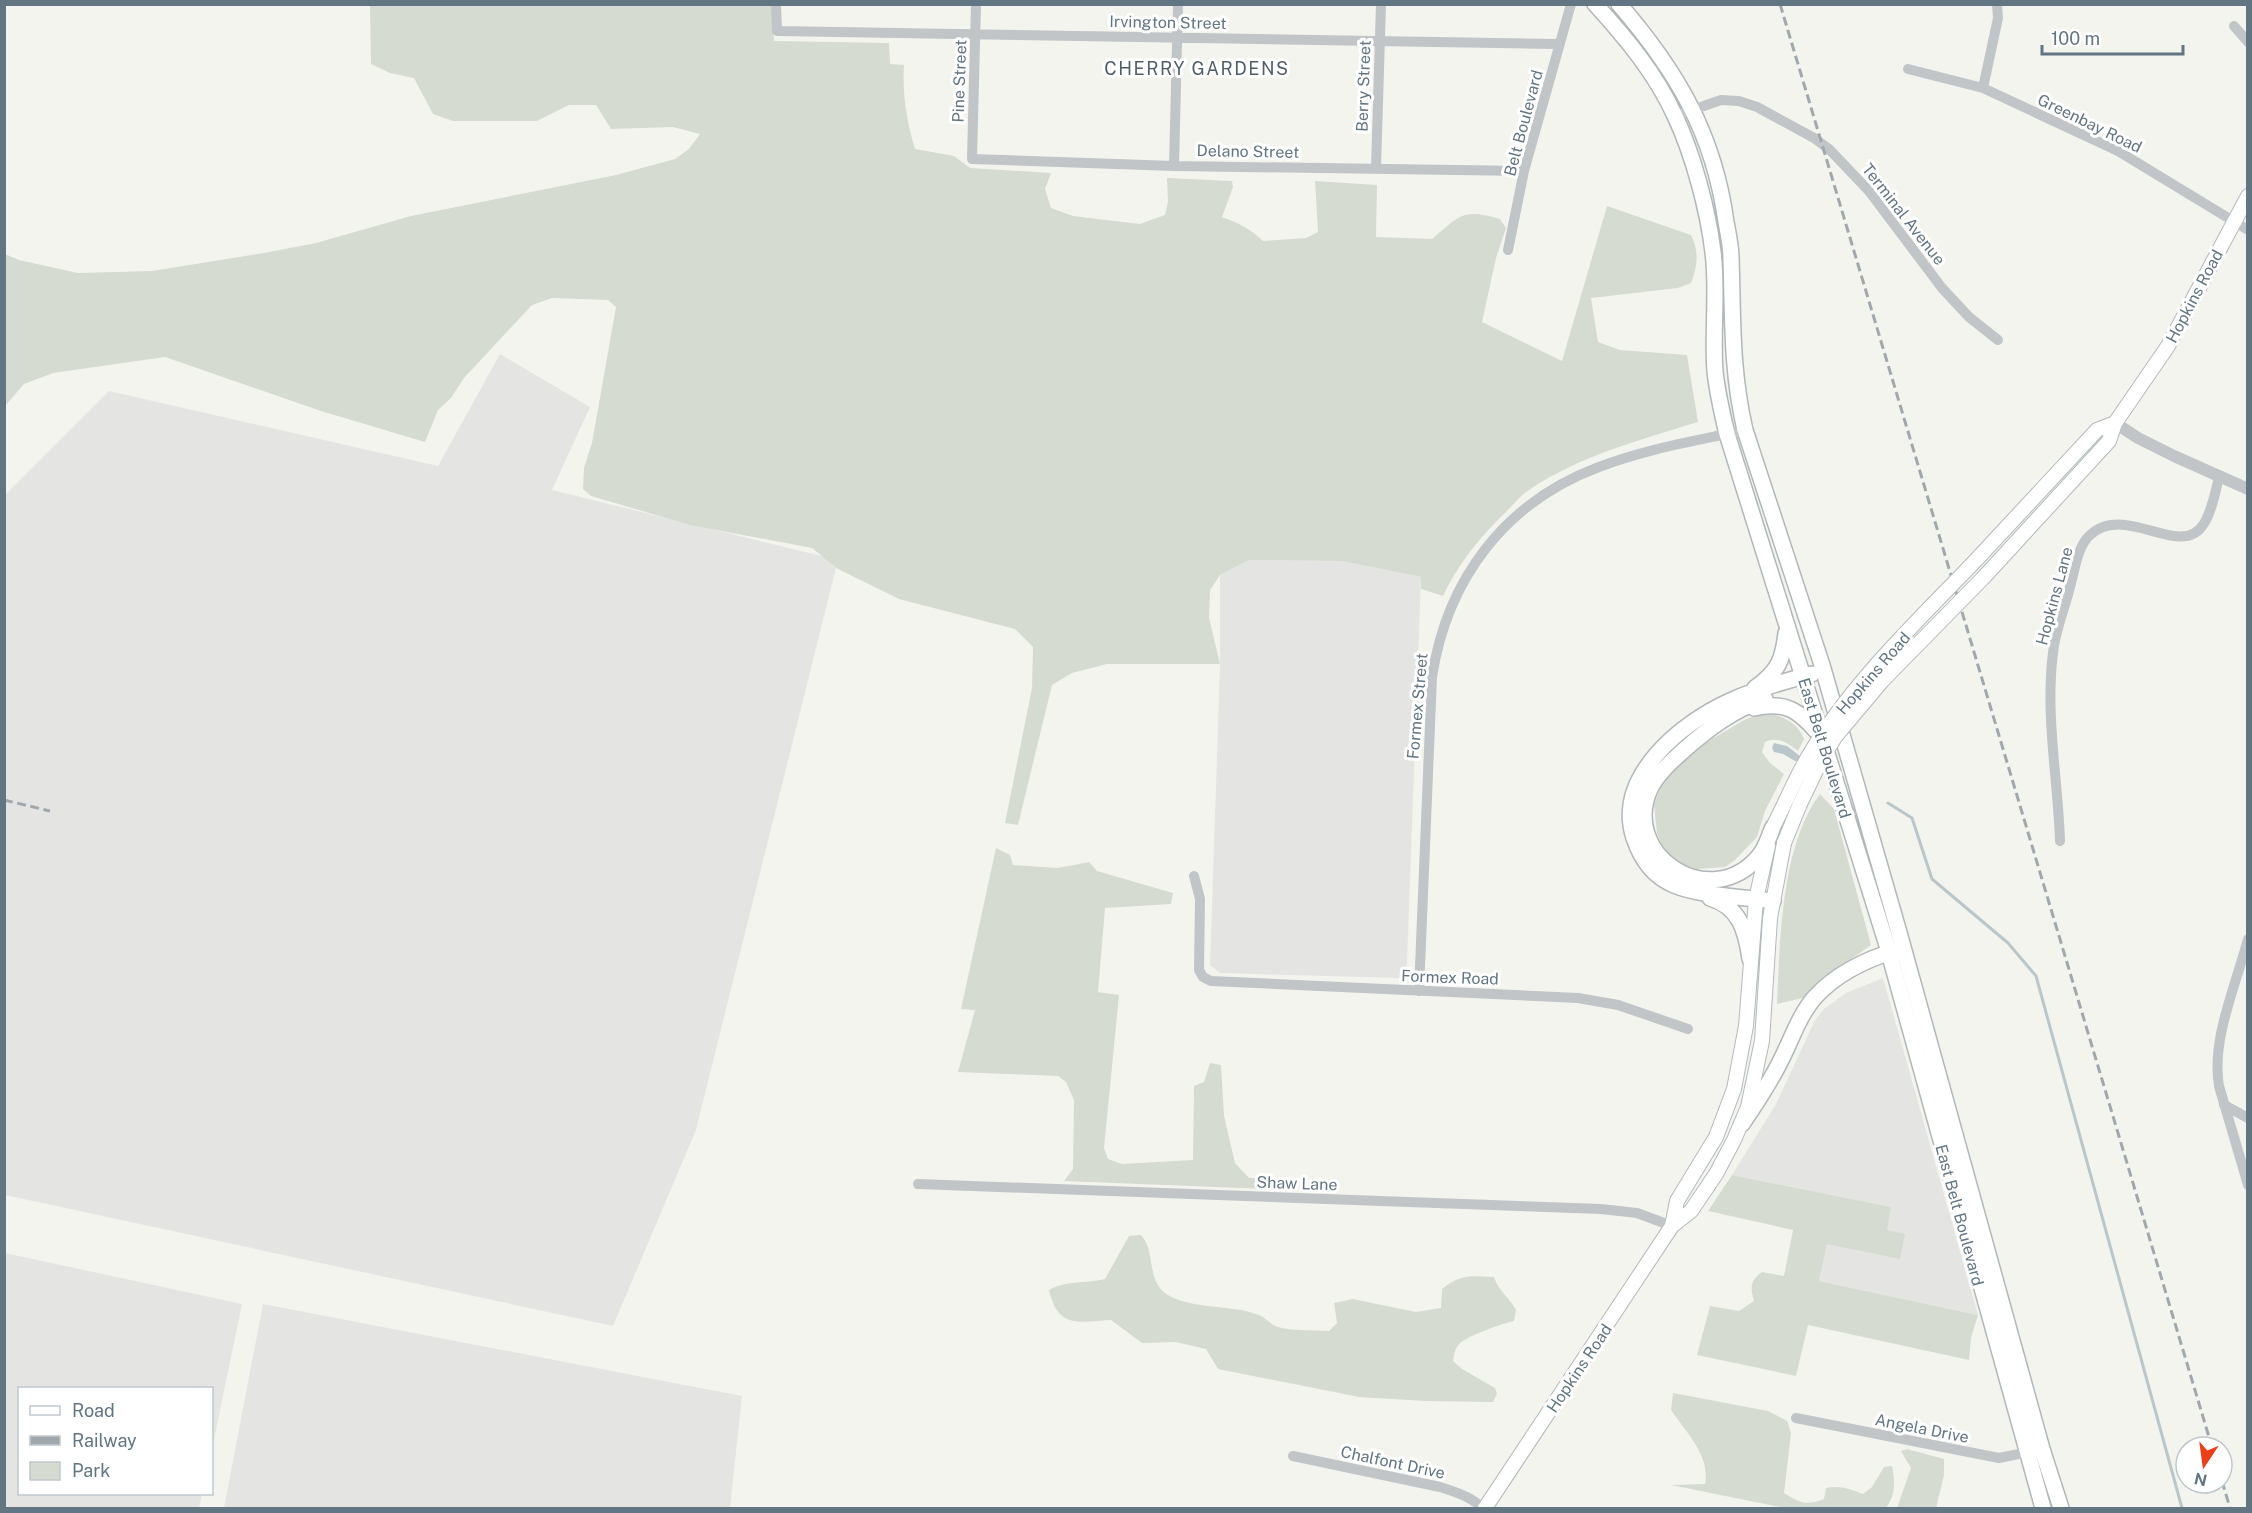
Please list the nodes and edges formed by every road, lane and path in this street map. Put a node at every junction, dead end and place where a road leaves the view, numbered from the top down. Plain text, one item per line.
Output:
1 (776, 4) edge
2 (976, 4) edge
3 (1178, 4) edge
4 (1381, 4) edge
5 (1571, 4) edge
6 (1595, 4) edge
7 (1619, 4) edge
8 (1997, 4) edge
9 (2234, 26) dead end
10 (976, 33) junction
11 (1177, 38) junction
12 (1380, 40) junction
13 (2247, 42) edge
14 (1559, 44) junction
15 (1908, 69) dead end
16 (1983, 88) junction
17 (1692, 110) junction
18 (1675, 116) junction
19 (972, 159) joint
20 (1174, 166) junction
21 (1376, 168) junction
22 (1524, 171) junction
23 (2247, 196) edge
24 (2233, 223) junction
25 (2247, 230) edge
26 (1508, 250) dead end
27 (1998, 340) dead end
28 (2115, 423) junction
29 (1745, 430) junction
30 (1726, 434) junction
31 (2219, 477) junction
32 (2247, 489) edge
33 (1786, 624) junction
34 (1824, 670) junction
35 (1804, 680) junction
36 (1740, 697) junction
37 (1734, 713) junction
38 (1823, 739) junction
39 (1773, 827) junction
40 (2060, 841) dead end
41 (1194, 876) dead end
42 (1685, 888) junction
43 (1756, 899) junction
44 (1773, 902) junction
45 (2247, 939) edge
46 (1903, 948) junction
47 (1888, 952) junction
48 (1750, 959) junction
49 (2244, 966) edge
50 (1419, 991) junction
51 (1688, 1029) dead end
52 (2224, 1105) junction
53 (2247, 1118) edge
54 (1742, 1124) junction
55 (918, 1184) dead end
56 (2247, 1185) edge
57 (1672, 1226) junction
58 (1796, 1418) dead end
59 (2042, 1449) junction
60 (2026, 1454) junction
61 (1293, 1456) dead end
62 (1484, 1509) edge
63 (2043, 1509) edge
64 (2061, 1509) edge

1 - 10 street, Irvington Street
2 - 10 street, Pine Street
3 - 11 street
4 - 12 street, Berry Street
5 - 14 street, Belt Boulevard
6 - 18 main road, East Belt Boulevard
7 - 17 main road, East Belt Boulevard
8 - 16 street
9 - 13 street
10 - 11 street, Irvington Street
10 - 19 street, Pine Street
11 - 12 street, Irvington Street
11 - 20 street
12 - 14 street, Irvington Street
12 - 21 street, Berry Street
14 - 22 street, Belt Boulevard
15 - 16 street, Greenbay Road
16 - 24 street, Greenbay Road
17 - 18 street, Terminal Avenue
17 - 27 street, Terminal Avenue
17 - 29 main road, East Belt Boulevard
18 - 30 main road, East Belt Boulevard
19 - 20 street, Delano Street
20 - 21 street, Delano Street
21 - 22 street, Delano Street
22 - 26 street, Belt Boulevard
23 - 24 main road, Hopkins Road
24 - 25 street, Greenbay Road
24 - 28 main road, Hopkins Road
28 - 31 street
28 - 39 main road, Hopkins Road, bridge
28 - 44 main road, Hopkins Road, bridge
29 - 30 street, Formex Street
29 - 34 main road, East Belt Boulevard
30 - 33 main road, East Belt Boulevard
30 - 50 street, Formex Street
31 - 32 street
31 - 40 street, Hopkins Lane
33 - 35 main road, East Belt Boulevard
33 - 36 main road
34 - 35 main road
34 - 46 main road, East Belt Boulevard
35 - 36 main road
35 - 37 main road
35 - 38 main road, East Belt Boulevard
36 - 42 main road
37 - 38 main road
37 - 39 main road
38 - 47 main road, East Belt Boulevard
39 - 43 main road, Hopkins Road
41 - 50 street, Formex Road
42 - 43 main road
42 - 48 main road
43 - 44 main road
43 - 48 main road, Hopkins Road
44 - 54 main road, Hopkins Road
45 - 49 street
46 - 47 main road
46 - 59 main road, East Belt Boulevard
47 - 54 main road
47 - 60 main road, East Belt Boulevard
48 - 57 main road, Hopkins Road
49 - 52 street
50 - 51 street, Formex Road
52 - 53 street
52 - 56 street
54 - 57 main road, Hopkins Road
55 - 57 street, Shaw Lane
57 - 62 main road, Hopkins Road
58 - 60 street, Angela Drive
59 - 60 street, Angela Drive
59 - 64 main road, East Belt Boulevard
60 - 63 main road, East Belt Boulevard
61 - 62 street, Chalfont Drive

